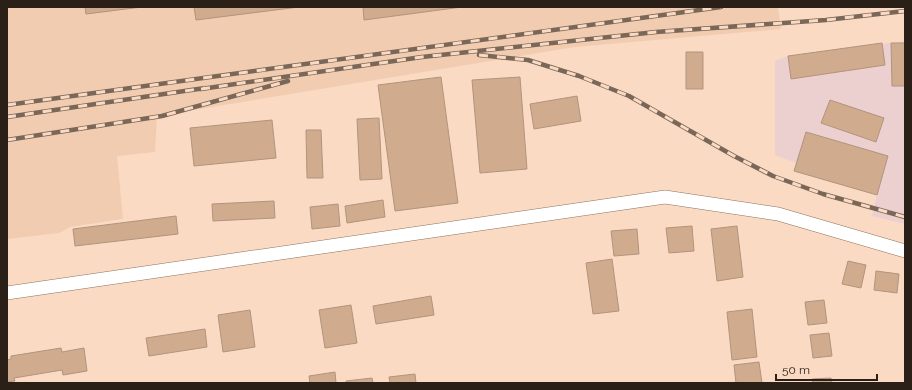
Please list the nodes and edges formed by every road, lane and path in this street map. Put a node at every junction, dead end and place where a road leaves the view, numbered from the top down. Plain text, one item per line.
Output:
1 (905, 251) edge
2 (7, 293) edge

1 - 2 street

